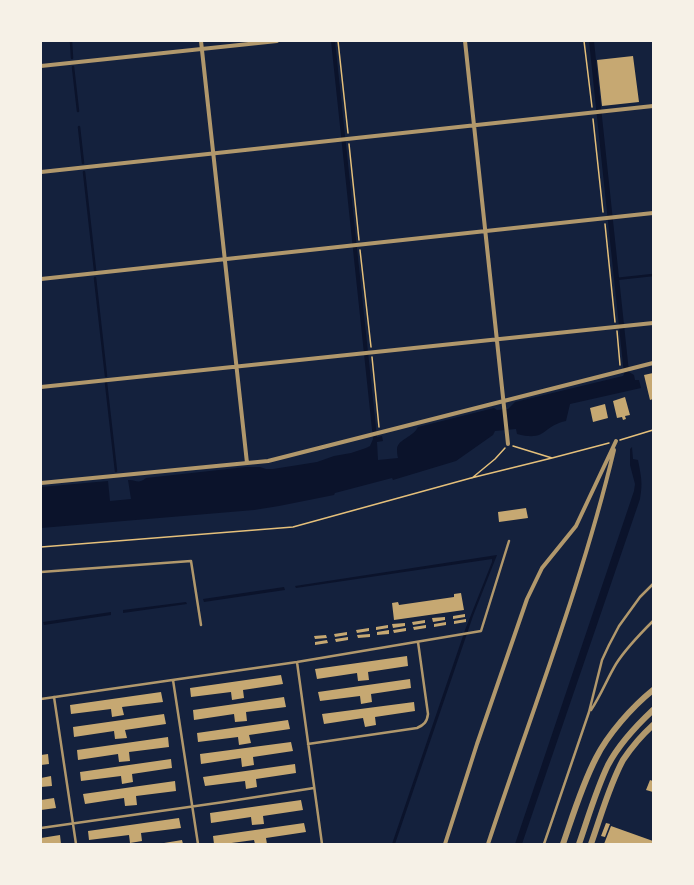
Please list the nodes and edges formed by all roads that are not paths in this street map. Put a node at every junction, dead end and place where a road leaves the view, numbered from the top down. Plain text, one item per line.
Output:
1 (201, 41) edge
2 (277, 41) edge
3 (465, 41) edge
4 (202, 49) junction
5 (41, 66) edge
6 (653, 106) edge
7 (474, 126) junction
8 (213, 154) junction
9 (41, 172) edge
10 (653, 213) edge
11 (485, 231) junction
12 (225, 260) junction
13 (41, 279) edge
14 (653, 323) edge
15 (496, 339) junction
16 (653, 363) edge
17 (236, 367) junction
18 (41, 387) edge
19 (503, 404) junction
20 (508, 444) road end
21 (247, 463) junction
22 (41, 483) edge
23 (509, 541) dead end
24 (41, 572) edge
25 (653, 584) edge
26 (653, 621) edge
27 (201, 625) dead end
28 (418, 642) junction
29 (297, 662) junction
30 (173, 680) junction
31 (653, 690) edge
32 (54, 697) junction
33 (41, 699) edge
34 (653, 710) edge
35 (589, 712) junction
36 (653, 725) edge
37 (308, 744) junction
38 (314, 788) junction
39 (193, 806) junction
40 (73, 823) junction
41 (41, 828) edge
42 (76, 844) edge
43 (198, 844) edge
44 (322, 844) edge
45 (445, 844) edge
46 (488, 844) edge
47 (544, 844) edge
48 (563, 844) edge
49 (579, 844) edge
50 (591, 844) edge

1 - 4 street
2 - 4 street
3 - 7 street
4 - 5 street
4 - 8 street
6 - 7 street
7 - 8 street
7 - 11 street
8 - 9 street
8 - 12 street
10 - 11 street
11 - 12 street
11 - 15 street
12 - 13 street
12 - 17 street
14 - 15 street
15 - 17 street
15 - 19 street
16 - 19 street
17 - 18 street
17 - 21 street
19 - 20 street
19 - 21 street
21 - 22 street
23 - 28 lane
24 - 27 lane
25 - 35 lane
26 - 35 lane
28 - 29 lane
28 - 37 lane
29 - 30 lane
29 - 37 lane
30 - 32 lane
30 - 39 lane
31 - 48 street
32 - 33 lane
32 - 40 lane
34 - 49 street
35 - 47 lane
36 - 50 street
37 - 38 lane
38 - 39 lane
38 - 44 lane
39 - 40 lane
39 - 43 lane
40 - 41 lane
40 - 42 lane
45 - 46 street

